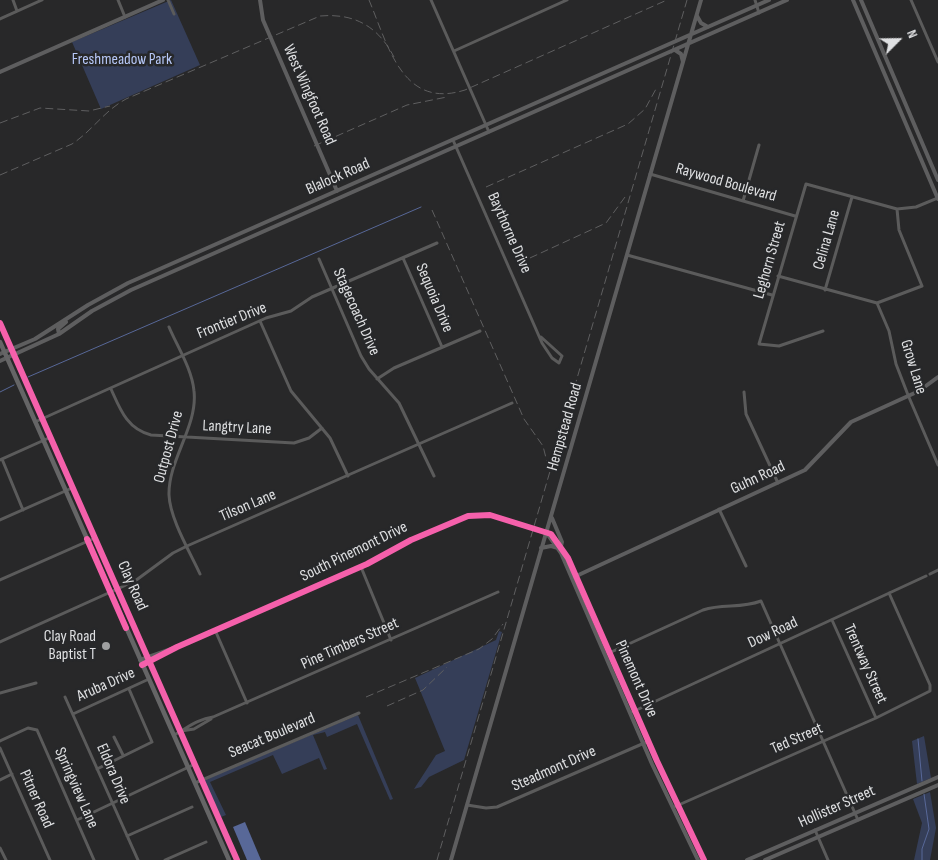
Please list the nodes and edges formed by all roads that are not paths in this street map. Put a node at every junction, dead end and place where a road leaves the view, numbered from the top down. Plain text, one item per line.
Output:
1 (12, 0) edge
2 (42, 0) edge
3 (118, 0) edge
4 (163, 0) edge
5 (168, 0) edge
6 (260, 0) edge
7 (431, 0) edge
8 (568, 0) edge
9 (702, 0) edge
10 (755, 0) edge
11 (768, 0) edge
12 (786, 0) edge
13 (853, 0) edge
14 (861, 0) edge
15 (911, 0) edge
16 (756, 6) junction
17 (18, 11) junction
18 (759, 12) junction
19 (174, 14) dead end
20 (697, 16) junction
21 (126, 17) junction
22 (0, 19) edge
23 (870, 20) junction
24 (862, 22) junction
25 (708, 28) junction
26 (692, 34) junction
27 (689, 44) junction
28 (675, 50) junction
29 (454, 51) junction
30 (638, 57) junction
31 (684, 62) junction
32 (938, 62) edge
33 (641, 64) junction
34 (889, 64) junction
35 (882, 68) junction
36 (0, 72) edge
37 (588, 79) junction
38 (591, 86) junction
39 (537, 103) junction
40 (907, 107) junction
41 (541, 110) junction
42 (901, 110) junction
43 (486, 125) junction
44 (490, 132) junction
45 (453, 140) junction
46 (759, 145) dead end
47 (456, 147) junction
48 (926, 151) junction
49 (918, 153) junction
50 (398, 164) junction
51 (401, 171) junction
52 (650, 174) junction
53 (938, 180) edge
54 (337, 191) junction
55 (852, 197) junction
56 (340, 198) junction
57 (938, 198) edge
58 (743, 201) junction
59 (297, 209) junction
60 (897, 209) junction
61 (300, 216) junction
62 (795, 216) junction
63 (254, 228) junction
64 (257, 235) junction
65 (438, 243) dead end
66 (211, 247) junction
67 (214, 254) junction
68 (627, 255) junction
69 (319, 258) dead end
70 (403, 258) junction
71 (167, 266) junction
72 (170, 273) junction
73 (778, 276) junction
74 (128, 283) junction
75 (332, 289) junction
76 (131, 290) junction
77 (825, 290) junction
78 (772, 295) junction
79 (877, 303) junction
80 (88, 304) junction
81 (92, 311) junction
82 (69, 318) junction
83 (260, 321) junction
84 (0, 323) edge
85 (169, 326) dead end
86 (49, 330) junction
87 (480, 331) dead end
88 (823, 331) dead end
89 (59, 334) junction
90 (541, 337) junction
91 (0, 342) edge
92 (43, 342) junction
93 (442, 348) junction
94 (11, 349) junction
95 (2, 353) edge
96 (14, 355) junction
97 (181, 356) junction
98 (7, 358) junction
99 (0, 361) edge
100 (938, 377) edge
101 (378, 379) junction
102 (112, 389) junction
103 (30, 390) junction
104 (744, 392) dead end
105 (23, 394) junction
106 (908, 395) junction
107 (512, 403) dead end
108 (43, 418) junction
109 (35, 422) junction
110 (322, 428) junction
111 (51, 437) junction
112 (184, 437) junction
113 (44, 441) junction
114 (420, 445) junction
115 (1, 460) edge
116 (938, 465) edge
117 (348, 476) junction
118 (434, 476) dead end
119 (778, 482) junction
120 (73, 488) junction
121 (65, 491) junction
122 (719, 509) junction
123 (23, 510) junction
124 (552, 516) junction
125 (0, 520) edge
126 (546, 532) junction
127 (96, 538) junction
128 (88, 542) junction
129 (187, 546) junction
130 (560, 547) junction
131 (541, 548) junction
132 (746, 566) dead end
133 (360, 567) junction
134 (938, 570) edge
135 (200, 574) dead end
136 (930, 574) dead end
137 (926, 576) dead end
138 (574, 577) junction
139 (0, 580) edge
140 (118, 589) junction
141 (110, 592) junction
142 (498, 592) dead end
143 (889, 593) junction
144 (832, 620) junction
145 (215, 630) junction
146 (391, 640) junction
147 (0, 642) edge
148 (780, 643) junction
149 (610, 653) junction
150 (605, 655) junction
151 (149, 659) junction
152 (141, 662) junction
153 (149, 679) junction
154 (36, 683) dead end
155 (129, 690) junction
156 (0, 693) edge
157 (65, 697) dead end
158 (247, 703) junction
159 (635, 711) junction
160 (359, 713) dead end
161 (630, 713) junction
162 (73, 714) junction
163 (876, 718) junction
164 (181, 731) junction
165 (174, 735) junction
166 (114, 737) dead end
167 (823, 740) junction
168 (0, 741) edge
169 (648, 741) junction
170 (643, 743) junction
171 (0, 748) edge
172 (123, 755) junction
173 (195, 764) junction
174 (188, 767) junction
175 (97, 769) junction
176 (12, 774) junction
177 (938, 777) edge
178 (0, 780) edge
179 (201, 780) junction
180 (195, 783) junction
181 (938, 785) edge
182 (112, 804) junction
183 (467, 805) junction
184 (679, 805) junction
185 (192, 807) dead end
186 (674, 807) junction
187 (855, 813) junction
188 (77, 820) junction
189 (858, 820) junction
190 (220, 822) junction
191 (214, 826) junction
192 (815, 830) junction
193 (126, 836) junction
194 (818, 837) junction
195 (206, 842) dead end
196 (0, 848) edge
197 (6, 860) edge
198 (50, 860) edge
199 (94, 860) edge
200 (138, 860) edge
201 (165, 860) edge
202 (229, 860) edge
203 (237, 860) edge
204 (451, 860) edge
205 (698, 860) edge
206 (704, 860) edge
207 (747, 860) edge
208 (764, 860) edge
209 (828, 860) edge

1 - 17 street
2 - 17 street
3 - 21 street
4 - 21 main road
5 - 19 street
6 - 54 main road, West Wingfoot Road
7 - 29 street
8 - 29 street
9 - 20 main road, Hempstead Road
10 - 16 street
11 - 16 main road, Blalock Road
12 - 18 main road, Blalock Road
13 - 24 main road
14 - 23 main road
15 - 32 street
16 - 18 street
16 - 25 main road, Blalock Road
17 - 22 street
18 - 27 main road, Blalock Road
20 - 25 main road
20 - 26 main road, Hempstead Road
21 - 36 main road
23 - 24 main road
23 - 34 main road
24 - 35 main road
25 - 26 main road, Blalock Road
26 - 27 main road, Hempstead Road
26 - 30 main road, Blalock Road
27 - 28 main road, Blalock Road
27 - 31 main road, Hempstead Road
28 - 31 main road
28 - 33 main road, Blalock Road
29 - 43 street
30 - 33 main road
30 - 37 main road, Blalock Road
31 - 52 main road, Hempstead Road
33 - 38 main road, Blalock Road
34 - 35 main road
34 - 40 main road
35 - 42 main road
37 - 38 main road
37 - 39 main road, Blalock Road
38 - 41 main road, Blalock Road
39 - 41 main road
39 - 43 main road, Blalock Road
40 - 42 main road
40 - 48 main road
41 - 44 main road, Blalock Road
42 - 49 main road
43 - 44 street
43 - 45 main road, Blalock Road
44 - 47 main road, Blalock Road
45 - 47 street, Baythorne Drive
45 - 50 main road, Blalock Road
46 - 58 street
47 - 51 main road, Blalock Road
47 - 90 street, Baythorne Drive
48 - 49 main road
48 - 53 main road
49 - 57 main road
50 - 51 main road
50 - 54 main road, Blalock Road
51 - 56 main road, Blalock Road
52 - 58 street, Raywood Boulevard
52 - 68 main road, Hempstead Road
54 - 56 main road, West Wingfoot Road
54 - 59 main road, Blalock Road
55 - 60 street
55 - 62 street, Leghorn Street
55 - 77 street, Celina Lane
56 - 61 main road, Blalock Road
57 - 60 street
58 - 62 street, Raywood Boulevard
59 - 61 main road
59 - 63 main road, Blalock Road
60 - 79 street
61 - 64 main road, Blalock Road
62 - 73 street, Leghorn Street
63 - 64 main road
63 - 66 main road, Blalock Road
64 - 67 main road, Blalock Road
65 - 70 street, Frontier Drive
66 - 67 main road
66 - 71 main road, Blalock Road
67 - 72 main road, Blalock Road
68 - 78 street
68 - 124 main road, Hempstead Road
69 - 75 street, Stagecoach Drive
70 - 75 street, Frontier Drive
70 - 93 street, Sequoia Drive
71 - 72 main road
71 - 74 main road, Blalock Road
72 - 76 main road, Blalock Road
73 - 77 street
73 - 78 street, Leghorn Street
74 - 76 main road
74 - 80 main road, Blalock Road
75 - 83 street, Frontier Drive
75 - 101 street, Stagecoach Drive
76 - 81 main road, Blalock Road
77 - 79 street
78 - 88 street, Leghorn Street
79 - 106 street, Grow Lane
80 - 81 main road
80 - 82 main road, Blalock Road
81 - 89 main road, Blalock Road
82 - 86 main road, Blalock Road
82 - 89 main road
83 - 97 street, Frontier Drive
83 - 110 street
84 - 94 main road, Clay Road
85 - 97 street, Outpost Drive
86 - 92 main road
86 - 94 main road, Blalock Road
87 - 93 street
89 - 92 main road, Blalock Road
90 - 90 street, Baythorne Drive
91 - 95 main road, Clay Road
92 - 96 main road, Blalock Road
93 - 101 street
94 - 95 main road, Blalock Road
94 - 96 main road, Clay Road
95 - 98 main road, Clay Road
96 - 98 main road, Blalock Road
96 - 103 main road, Clay Road
97 - 102 street, Frontier Drive
97 - 112 street, Outpost Drive
98 - 99 main road, Blalock Road
98 - 105 main road, Clay Road
100 - 106 main road, Guhn Road
101 - 114 street, Stagecoach Drive
102 - 108 street, Frontier Drive
102 - 112 street, Langtry Lane
103 - 105 main road
103 - 108 main road, Clay Road
104 - 119 street
105 - 109 main road, Clay Road
106 - 116 street, Grow Lane
106 - 119 main road, Guhn Road
107 - 114 street, Tilson Lane
108 - 109 street, Frontier Drive
108 - 111 main road, Clay Road
109 - 113 main road, Clay Road
110 - 112 street, Langtry Lane
110 - 117 street
111 - 113 street
111 - 120 main road, Clay Road
112 - 129 street, Outpost Drive
113 - 115 street
113 - 121 main road, Clay Road
114 - 117 street, Tilson Lane
114 - 118 street, Stagecoach Drive
115 - 123 street
117 - 129 street, Tilson Lane
119 - 122 main road, Guhn Road
120 - 121 street
120 - 127 main road, Clay Road
121 - 123 street
121 - 128 main road, Clay Road
122 - 132 street
122 - 138 main road, Guhn Road
123 - 125 street
124 - 126 main road, Hempstead Road
124 - 130 main road
126 - 130 main road, Pinemont Drive
126 - 131 main road, Hempstead Road
126 - 133 main road, South Pinemont Drive
127 - 128 street
127 - 140 main road, Clay Road
128 - 139 street
128 - 141 main road, Clay Road
129 - 135 street, Outpost Drive
129 - 140 street, Tilson Lane
130 - 131 main road
130 - 138 main road, Pinemont Drive
131 - 183 main road, Hempstead Road
133 - 145 main road, South Pinemont Drive
133 - 146 street
134 - 136 street
137 - 143 street, Dow Road
138 - 149 main road, Pinemont Drive
138 - 150 main road, Pinemont Drive
140 - 141 street, Tilson Lane
140 - 151 main road, Clay Road
141 - 147 street, Tilson Lane
141 - 152 main road, Clay Road
142 - 146 street, Pine Timbers Street
143 - 144 street, Dow Road
143 - 163 street, Ted Street
144 - 148 street, Dow Road
144 - 163 street, Trentway Street
145 - 151 main road, South Pinemont Drive
145 - 158 street
146 - 158 street, Pine Timbers Street
148 - 149 street
148 - 159 street, Dow Road
148 - 167 street
149 - 150 street
149 - 159 main road, Pinemont Drive
150 - 161 main road, Pinemont Drive
151 - 152 main road, South Pinemont Drive
151 - 164 main road, Clay Road
152 - 153 main road, Clay Road
153 - 155 street, Aruba Drive
153 - 165 main road, Clay Road
154 - 156 street
155 - 162 street, Aruba Drive
155 - 172 street
157 - 162 street, Eldora Drive
158 - 164 street, Pine Timbers Street
159 - 161 street, Dow Road
159 - 169 main road, Pinemont Drive
160 - 179 street, Seacat Boulevard
161 - 170 main road, Pinemont Drive
162 - 175 street, Eldora Drive
163 - 167 street, Ted Street
164 - 165 street, Pine Timbers Street
164 - 173 main road, Clay Road
165 - 174 main road, Clay Road
166 - 172 street
167 - 184 street, Ted Street
167 - 187 street
168 - 188 street, Springview Lane
169 - 170 street, Steadmont Drive
169 - 184 main road, Pinemont Drive
170 - 183 street, Steadmont Drive
170 - 186 main road, Pinemont Drive
171 - 176 street, Pitner Road
172 - 175 street
173 - 174 street
173 - 179 main road, Clay Road
174 - 180 main road, Clay Road
174 - 182 street
175 - 182 street, Eldora Drive
176 - 178 street
176 - 198 street, Pitner Road
177 - 187 main road, Hollister Street
179 - 180 street, Seacat Boulevard
179 - 190 main road, Clay Road
180 - 191 main road, Clay Road
181 - 189 main road, Hollister Street
182 - 188 street
182 - 193 street, Eldora Drive
183 - 204 main road, Hempstead Road
184 - 186 street, Ted Street
184 - 206 main road, Pinemont Drive
185 - 193 street
186 - 205 main road, Pinemont Drive
187 - 189 street
187 - 192 main road, Hollister Street
188 - 199 street, Springview Lane
189 - 194 main road, Hollister Street
190 - 191 main road
190 - 203 main road, Clay Road
191 - 202 main road, Clay Road
192 - 194 street
192 - 207 main road, Hollister Street
193 - 200 street, Eldora Drive
194 - 208 main road, Hollister Street
194 - 209 street
195 - 201 street
196 - 197 street

